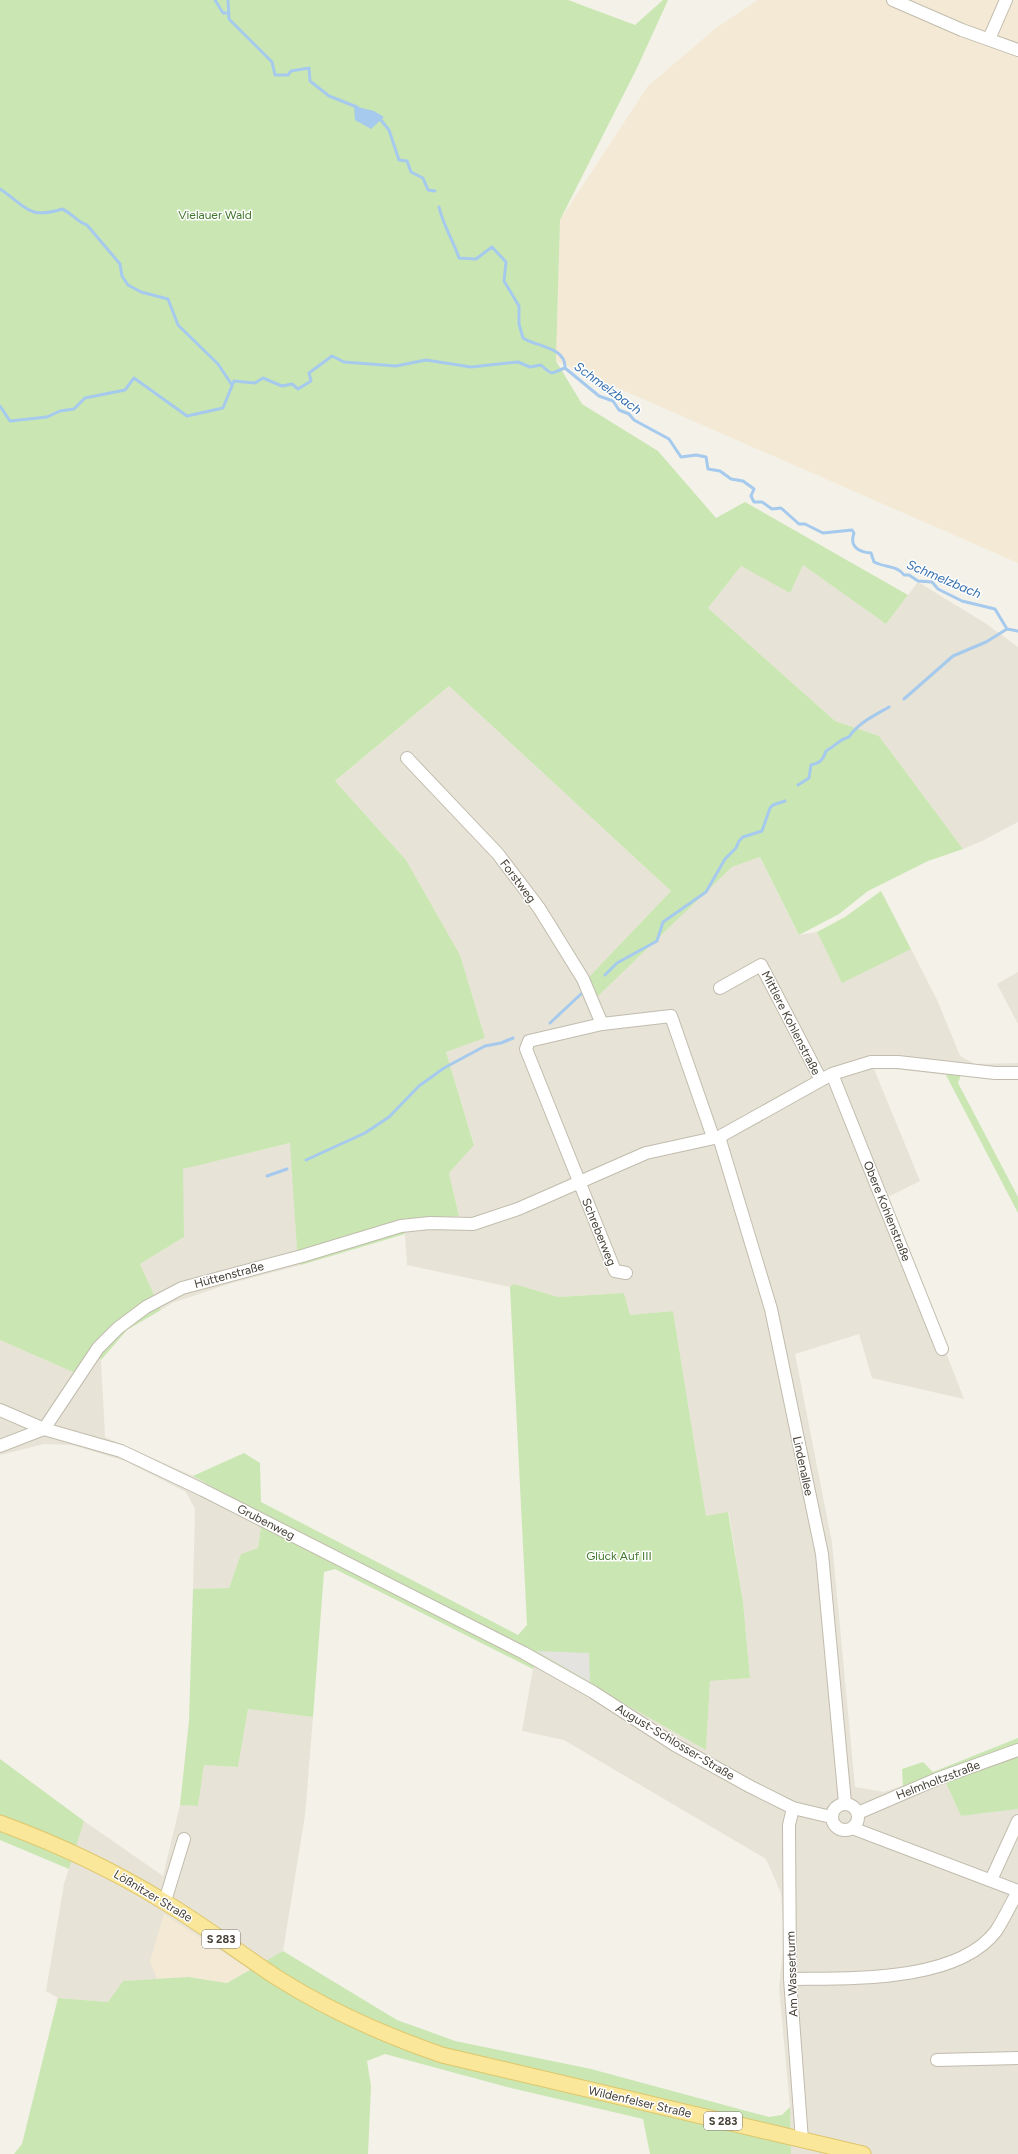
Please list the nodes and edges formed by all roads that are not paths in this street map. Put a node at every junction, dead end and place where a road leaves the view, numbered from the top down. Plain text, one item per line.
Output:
1 (893, 0) edge
2 (1006, 0) edge
3 (989, 39) junction
4 (1018, 50) edge
5 (407, 758) dead end
6 (720, 988) dead end
7 (602, 1024) junction
8 (1018, 1073) edge
9 (832, 1074) junction
10 (821, 1080) junction
11 (716, 1137) junction
12 (579, 1183) junction
13 (626, 1273) dead end
14 (942, 1348) dead end
15 (0, 1410) edge
16 (44, 1429) junction
17 (0, 1446) edge
18 (524, 1653) joint
19 (1018, 1750) edge
20 (845, 1803) junction
21 (792, 1808) junction
22 (858, 1813) junction
23 (831, 1817) junction
24 (1018, 1821) edge
25 (0, 1824) edge
26 (852, 1828) junction
27 (184, 1839) dead end
28 (991, 1880) junction
29 (1018, 1891) edge
30 (165, 1901) junction
31 (790, 1979) junction
32 (1018, 2058) edge
33 (936, 2060) dead end
34 (510, 2072) joint
35 (802, 2140) junction
36 (863, 2154) edge

1 - 3 street
2 - 3 street
3 - 4 street
5 - 7 street, Forstweg
6 - 10 street, Mittlere Kohlenstraße
7 - 11 street
7 - 12 street
8 - 9 street
9 - 10 street
9 - 14 street, Obere Kohlenstraße
10 - 11 street
11 - 12 street
11 - 20 street, Lindenallee
12 - 13 street, Schreberweg
12 - 16 street, Hüttenstraße
15 - 16 street, Grubenweg
16 - 17 street
16 - 18 street, Grubenweg
18 - 21 street, August-Schlosser-Straße
19 - 22 street, Helmholtzstraße
20 - 22 street
20 - 23 street
21 - 23 street, August-Schlosser-Straße
21 - 31 street, Am Wasserturm
22 - 26 street
23 - 26 street
24 - 28 street
25 - 30 main road, Lößnitzer Straße / S 283
26 - 28 street
27 - 30 street
28 - 29 street
29 - 31 street
30 - 34 main road, Lößnitzer Straße / S 283
31 - 35 street, Am Wasserturm
32 - 33 street
34 - 35 main road, Wildenfelser Straße / S 283
35 - 36 main road, Wildenfelser Straße / S 283

